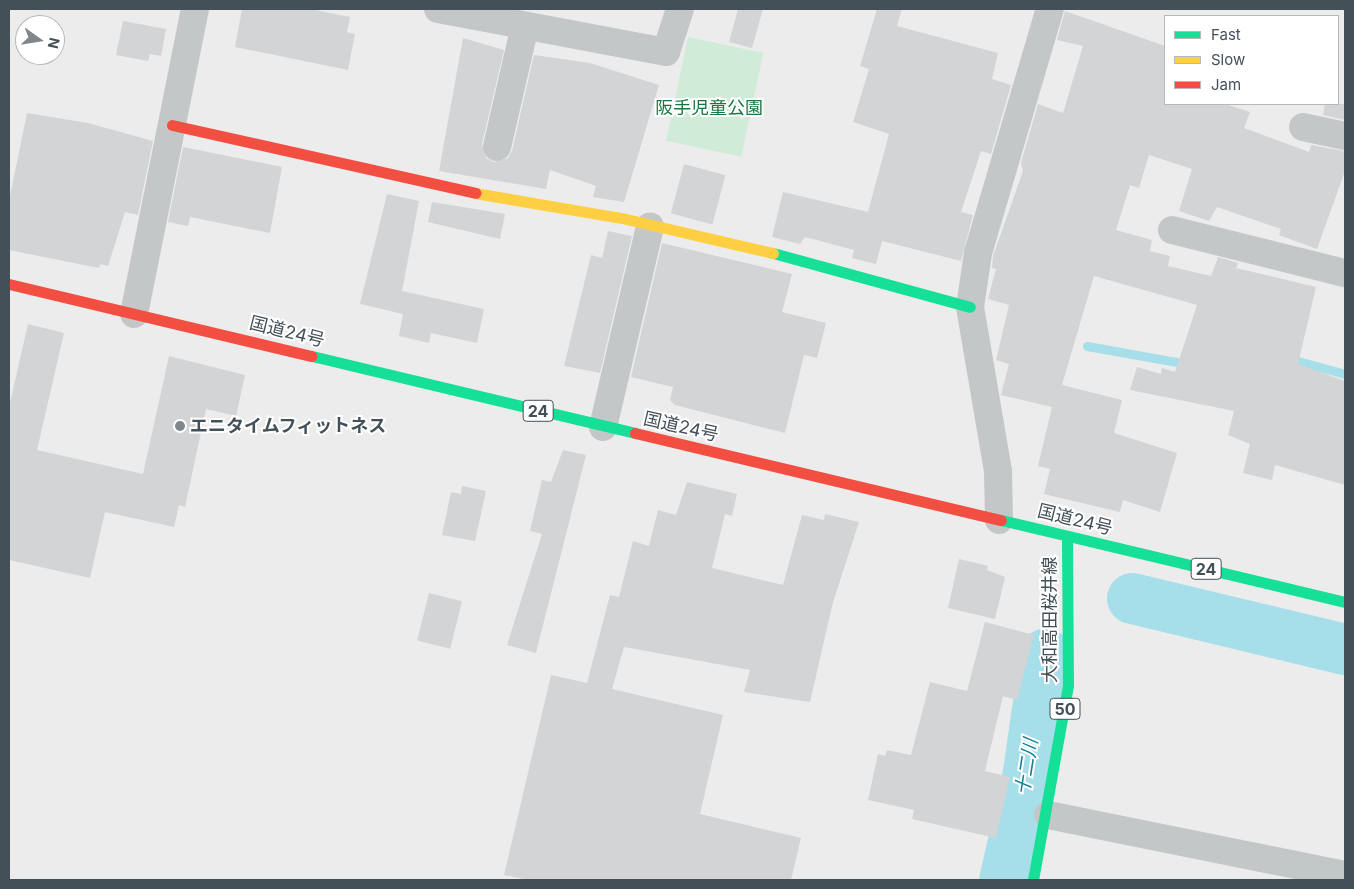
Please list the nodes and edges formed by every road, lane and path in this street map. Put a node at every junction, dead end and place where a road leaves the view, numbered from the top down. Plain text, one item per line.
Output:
1 (195, 9) edge
2 (438, 9) edge
3 (680, 9) edge
4 (1050, 9) edge
5 (525, 26) junction
6 (172, 125) junction
7 (1303, 128) dead end
8 (1345, 136) edge
9 (497, 147) dead end
10 (650, 226) junction
11 (1172, 230) dead end
12 (1345, 273) edge
13 (9, 284) edge
14 (970, 307) junction
15 (134, 314) junction
16 (604, 427) junction
17 (999, 520) junction
18 (1067, 536) junction
19 (1345, 602) edge
20 (1048, 815) junction
21 (1345, 875) edge
22 (1033, 880) edge

1 - 6 street
2 - 5 street
3 - 5 street
4 - 14 street
5 - 9 street
6 - 10 main road
6 - 15 street
7 - 8 street
10 - 14 main road
10 - 16 street
11 - 12 street
13 - 15 main road, 国道24号 / 24
14 - 17 street
15 - 16 main road, 国道24号 / 24
16 - 17 main road, 国道24号 / 24
17 - 18 main road, 国道24号 / 24
18 - 19 main road, 国道24号 / 24
18 - 20 main road, 大和高田桜井線 / 50
20 - 21 street
20 - 22 main road, 大和高田桜井線 / 50

